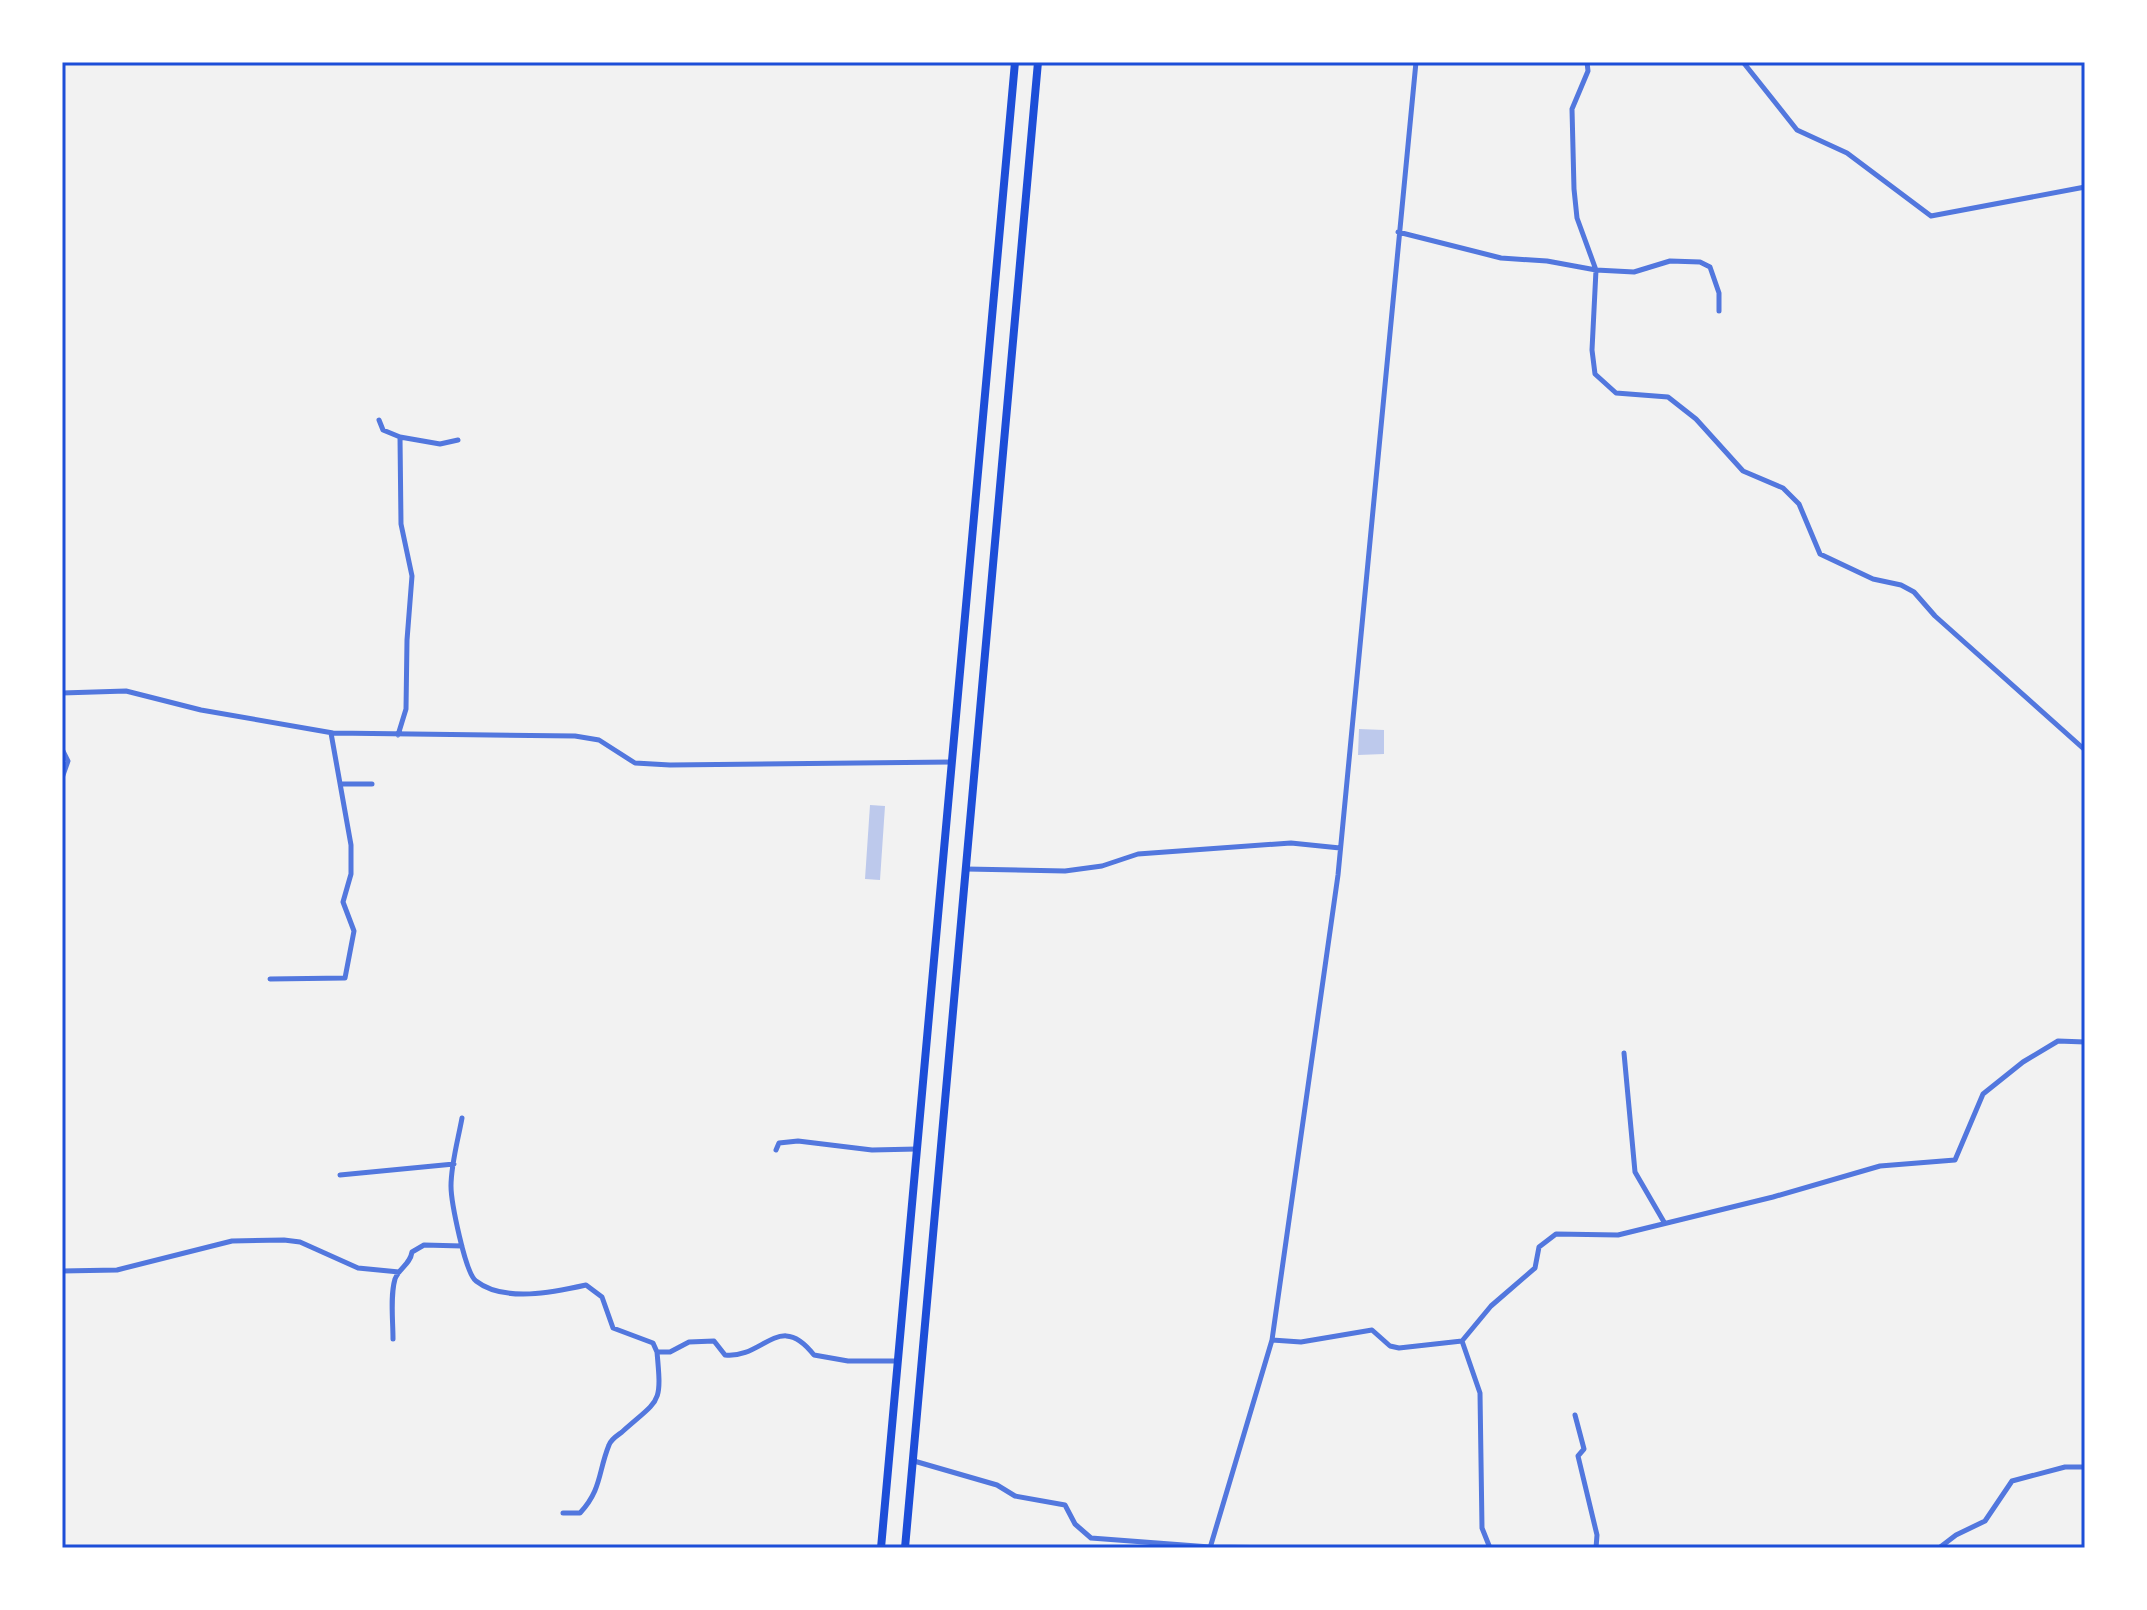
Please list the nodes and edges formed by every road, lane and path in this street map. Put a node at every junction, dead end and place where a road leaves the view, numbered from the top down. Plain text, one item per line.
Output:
1 (1015, 62) edge
2 (1038, 62) edge
3 (1416, 62) edge
4 (1587, 62) edge
5 (1743, 62) edge
6 (2085, 187) edge
7 (1398, 232) junction
8 (1596, 270) junction
9 (1719, 311) dead end
10 (379, 420) dead end
11 (400, 437) junction
12 (458, 440) dead end
13 (62, 693) edge
14 (331, 733) junction
15 (398, 735) junction
16 (62, 749) edge
17 (2085, 750) edge
18 (952, 762) junction
19 (62, 778) edge
20 (341, 784) junction
21 (372, 784) dead end
22 (1340, 848) junction
23 (966, 869) junction
24 (270, 979) dead end
25 (2085, 1042) edge
26 (1624, 1053) dead end
27 (462, 1118) dead end
28 (917, 1149) junction
29 (776, 1150) dead end
30 (454, 1164) junction
31 (340, 1175) dead end
32 (1664, 1222) junction
33 (462, 1246) junction
34 (62, 1271) edge
35 (399, 1272) junction
36 (393, 1339) dead end
37 (1272, 1340) junction
38 (1462, 1341) junction
39 (657, 1352) junction
40 (898, 1361) junction
41 (1575, 1415) dead end
42 (913, 1461) junction
43 (2085, 1467) edge
44 (563, 1513) dead end
45 (1210, 1547) edge
46 (881, 1548) edge
47 (905, 1548) edge
48 (1300, 1548) edge
49 (1490, 1548) edge
50 (1596, 1548) edge
51 (1939, 1548) edge

1 - 18 highway
2 - 23 highway
3 - 7 street
4 - 8 street
5 - 6 street
7 - 8 street
7 - 22 street
8 - 9 street
8 - 17 street
10 - 11 street
11 - 12 street
11 - 15 street
13 - 14 street
14 - 15 street
14 - 20 street
15 - 18 street
16 - 19 street
18 - 28 highway
20 - 21 street
20 - 24 street
22 - 23 street
22 - 37 street
23 - 42 highway
25 - 32 street
26 - 32 street
27 - 30 street
28 - 29 street
28 - 40 highway
30 - 31 street
30 - 33 street
32 - 38 street
33 - 35 street
33 - 39 street
34 - 35 street
35 - 36 street
37 - 38 street
37 - 45 street
38 - 49 street
39 - 40 street
39 - 44 street
40 - 46 highway
41 - 50 street
42 - 45 street
42 - 47 highway
43 - 51 street
45 - 48 street

